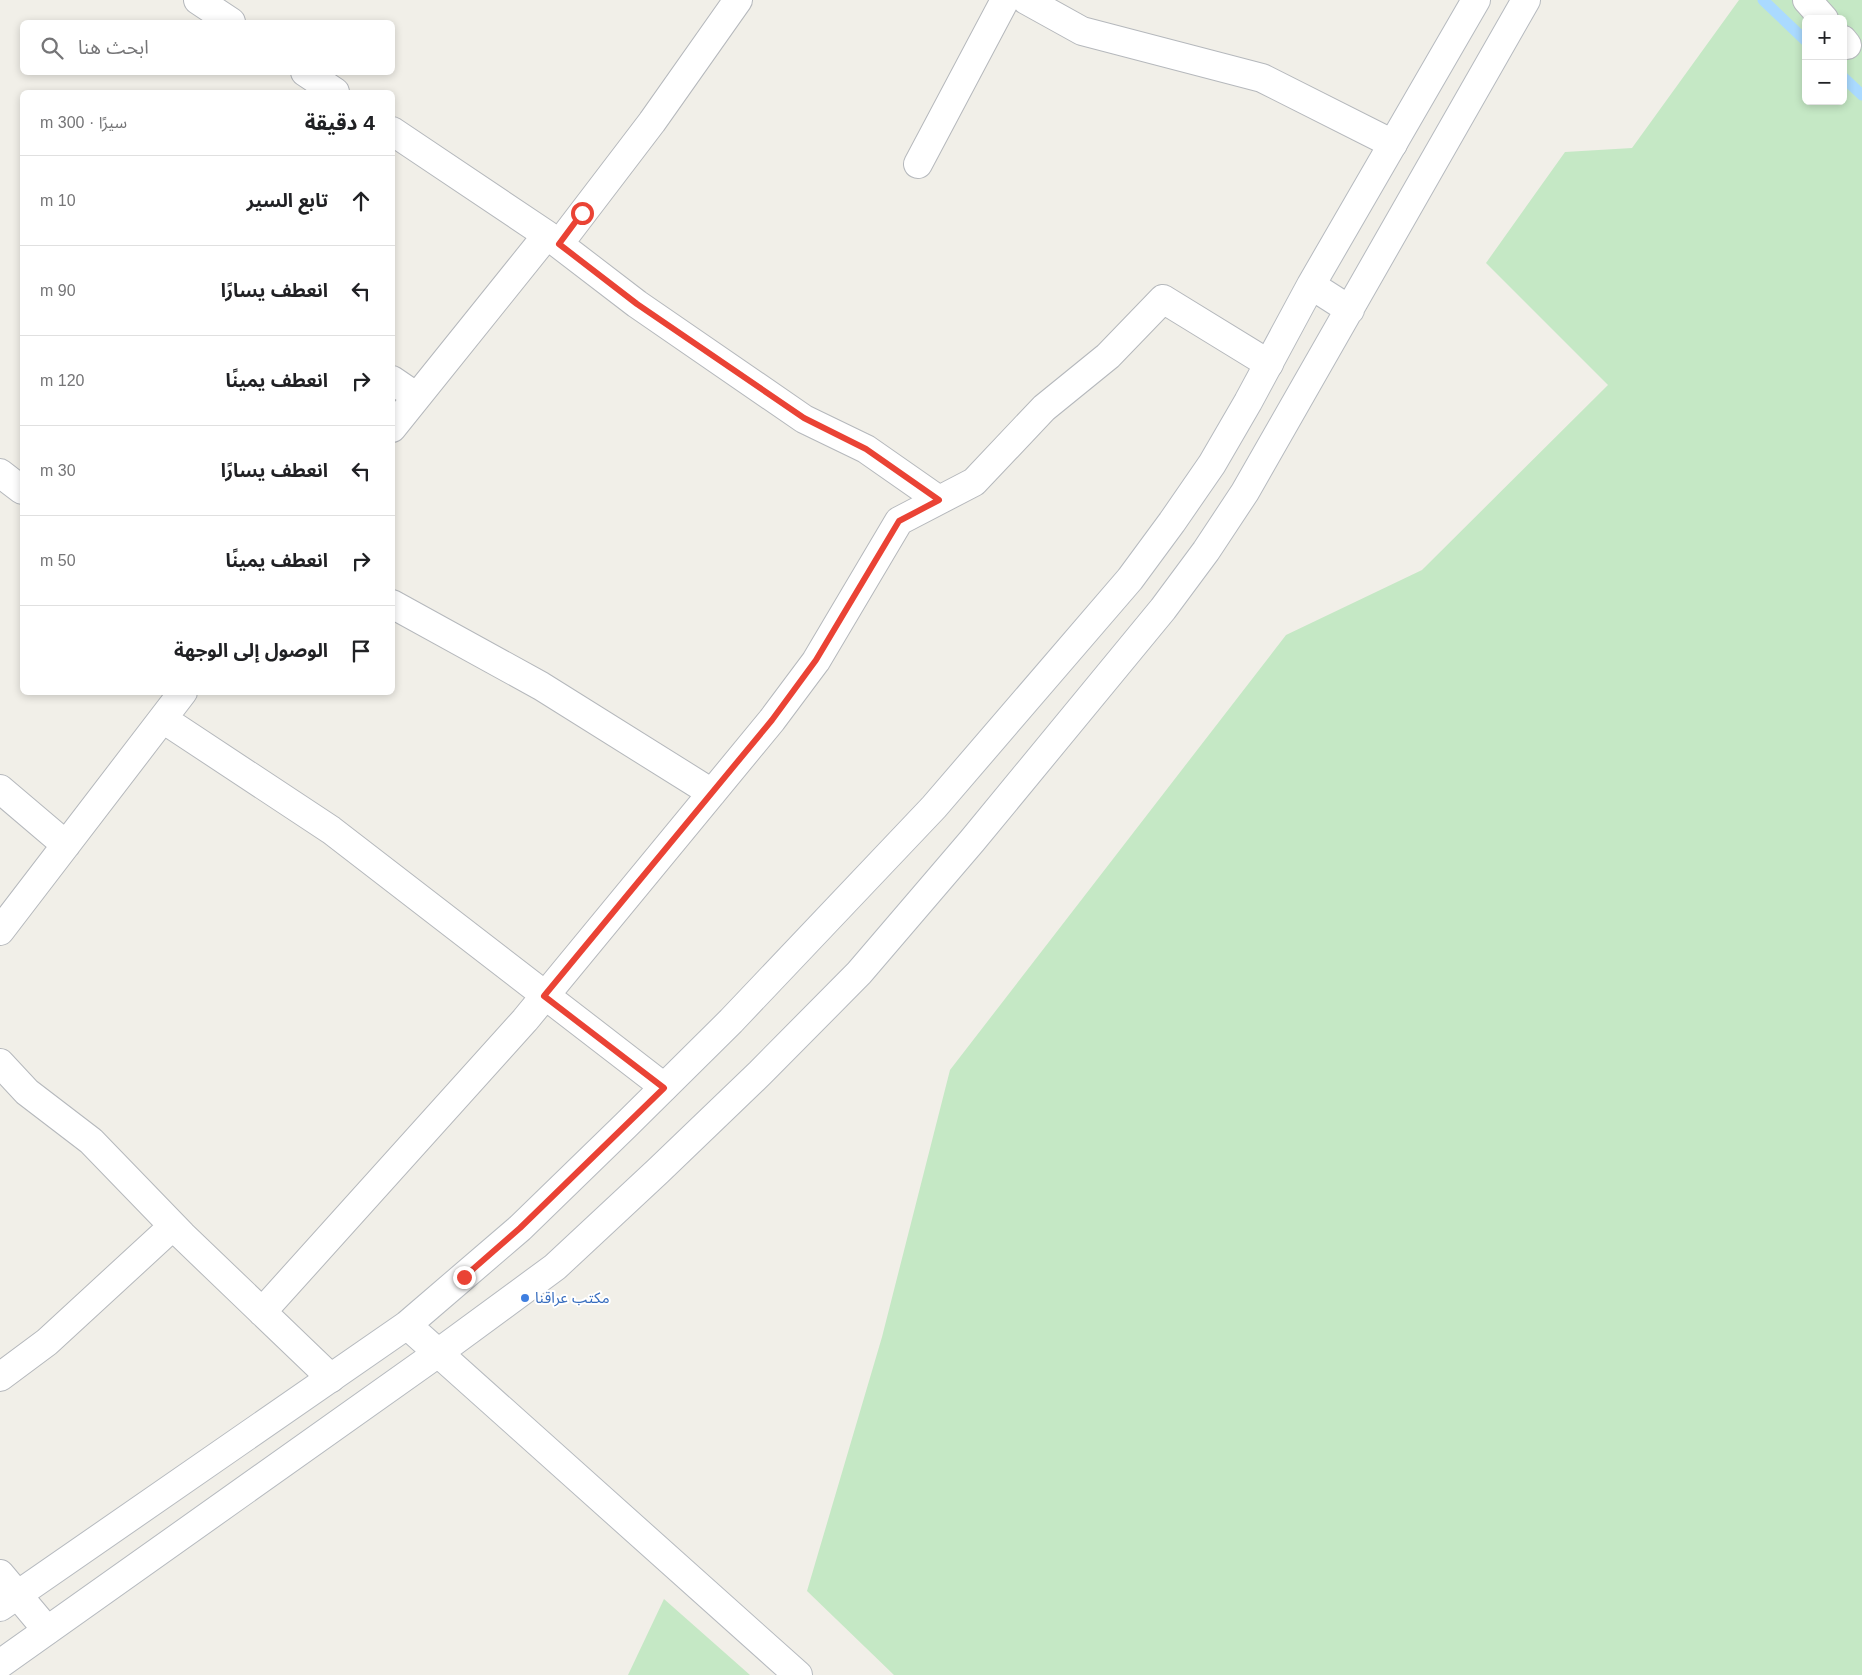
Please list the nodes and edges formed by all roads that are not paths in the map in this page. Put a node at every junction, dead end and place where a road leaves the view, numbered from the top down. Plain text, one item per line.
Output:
1 (198, 0) edge
2 (738, 0) edge
3 (1005, 0) edge
4 (1026, 0) edge
5 (1476, 0) edge
6 (1526, 0) edge
7 (1807, 0) edge
8 (1820, 15) edge
9 (228, 20) edge
10 (310, 75) edge
11 (332, 90) edge
12 (395, 133) edge
13 (1392, 144) junction
14 (918, 164) dead end
15 (553, 239) junction
16 (1311, 284) junction
17 (1350, 310) junction
18 (1269, 364) junction
19 (395, 382) edge
20 (417, 397) junction
21 (395, 424) edge
22 (0, 473) edge
23 (20, 488) edge
24 (939, 500) junction
25 (395, 606) edge
26 (181, 695) edge
27 (163, 719) junction
28 (0, 789) edge
29 (712, 793) junction
30 (66, 845) junction
31 (0, 931) edge
32 (544, 996) junction
33 (0, 1064) edge
34 (664, 1088) junction
35 (173, 1226) junction
36 (262, 1312) junction
37 (407, 1325) junction
38 (438, 1353) junction
39 (0, 1377) edge
40 (331, 1378) junction
41 (6, 1592) edge
42 (47, 1630) junction
43 (0, 1664) edge
44 (798, 1675) edge

1 - 9 street
2 - 15 street
3 - 14 street
4 - 13 street
5 - 13 street
6 - 17 street
7 - 8 street
10 - 11 street
12 - 15 street
13 - 16 street
15 - 20 street
15 - 24 street
16 - 17 street
16 - 18 street
17 - 38 street
18 - 24 street
18 - 34 street
19 - 20 street
20 - 21 street
22 - 23 street
24 - 29 street
25 - 29 street
26 - 27 street
27 - 30 street
27 - 32 street
28 - 30 street
29 - 32 street
30 - 31 street
32 - 34 street
32 - 36 street
33 - 35 street
34 - 37 street
35 - 36 street
35 - 39 street
36 - 40 street
37 - 38 street
37 - 40 street
38 - 42 street
38 - 44 street
40 - 41 street
41 - 42 street
42 - 43 street

